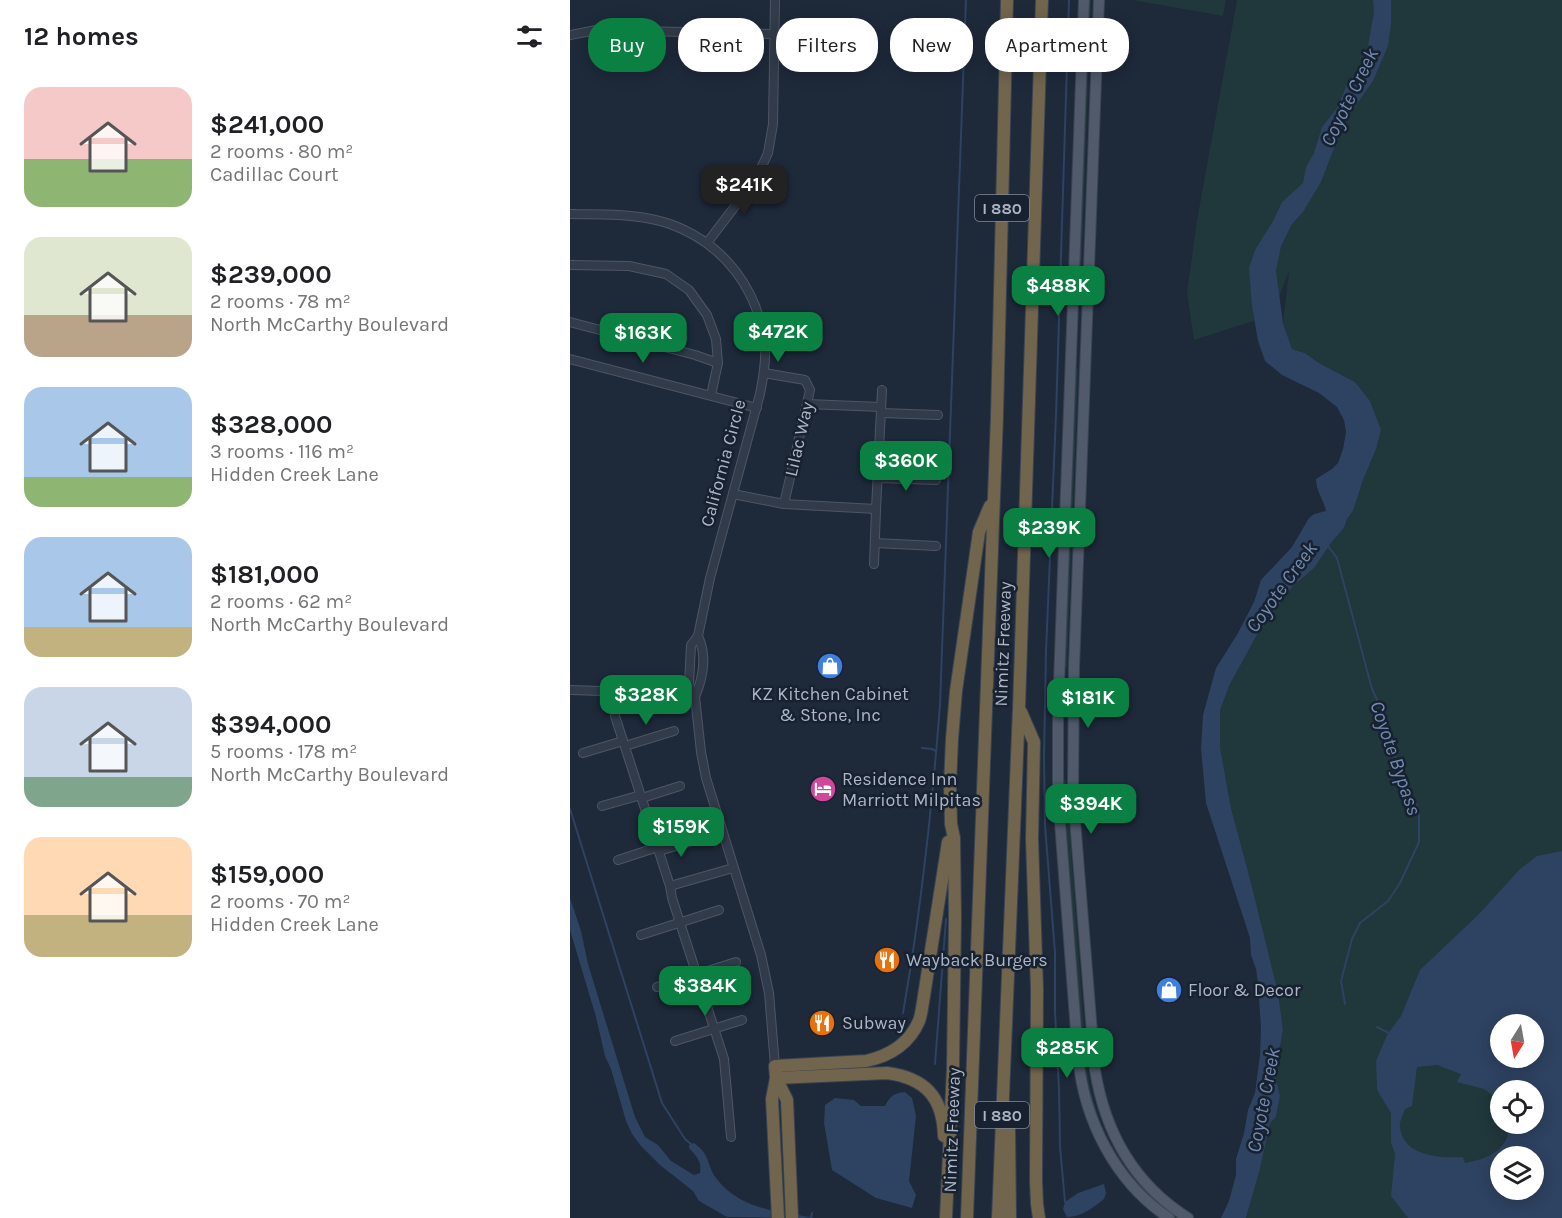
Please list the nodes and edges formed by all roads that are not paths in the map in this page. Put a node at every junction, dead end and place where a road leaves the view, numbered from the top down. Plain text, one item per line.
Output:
1 (775, 0) edge
2 (1007, 0) edge
3 (1042, 0) edge
4 (1083, 0) edge
5 (1099, 0) edge
6 (773, 34) junction
7 (570, 35) edge
8 (570, 214) edge
9 (707, 243) junction
10 (570, 265) edge
11 (570, 322) edge
12 (1071, 355) junction
13 (1086, 356) junction
14 (570, 359) edge
15 (718, 363) junction
16 (764, 373) junction
17 (882, 390) dead end
18 (711, 395) junction
19 (807, 404) junction
20 (757, 408) junction
21 (881, 410) junction
22 (938, 416) dead end
23 (877, 478) junction
24 (936, 480) dead end
25 (733, 494) junction
26 (993, 498) junction
27 (784, 504) junction
28 (876, 509) junction
29 (875, 543) junction
30 (936, 546) dead end
31 (874, 564) dead end
32 (1062, 578) junction
33 (1078, 578) junction
34 (570, 690) edge
35 (695, 697) junction
36 (616, 700) junction
37 (1019, 708) junction
38 (674, 730) dead end
39 (624, 743) junction
40 (583, 753) dead end
41 (680, 786) dead end
42 (641, 796) junction
43 (602, 806) dead end
44 (951, 824) junction
45 (696, 840) dead end
46 (658, 849) junction
47 (618, 860) dead end
48 (733, 868) junction
49 (670, 886) junction
50 (1081, 894) junction
51 (1066, 895) junction
52 (719, 910) dead end
53 (680, 922) junction
54 (640, 934) dead end
55 (736, 962) dead end
56 (696, 975) junction
57 (657, 987) dead end
58 (1006, 1012) junction
59 (742, 1020) dead end
60 (713, 1028) junction
61 (675, 1041) dead end
62 (776, 1072) junction
63 (731, 1137) dead end
64 (946, 1217) edge
65 (778, 1218) edge
66 (792, 1218) edge
67 (967, 1218) edge
68 (998, 1218) edge
69 (1010, 1218) edge
70 (1039, 1218) edge
71 (1169, 1218) edge
72 (1188, 1218) edge

1 - 6 street
2 - 26 highway, Nimitz Freeway / I 880
3 - 37 highway, Nimitz Freeway / I 880
4 - 12 main road
5 - 13 main road
6 - 7 street
6 - 9 street
8 - 9 street, California Circle
9 - 16 street, California Circle
10 - 15 street
11 - 15 street
12 - 13 main road
12 - 32 main road
13 - 33 main road
14 - 18 street
15 - 18 street
16 - 19 street, Lilac Way
16 - 20 street, California Circle
17 - 21 street
18 - 20 street
19 - 21 street
19 - 27 street, Lilac Way
20 - 25 street, California Circle
21 - 22 street
21 - 23 street
23 - 24 street
23 - 28 street
25 - 27 street
25 - 35 street, California Circle
26 - 44 highway
26 - 67 highway, Nimitz Freeway / I 880
27 - 28 street
28 - 29 street
29 - 30 street
29 - 31 street
32 - 33 main road
32 - 51 main road
33 - 50 main road
34 - 36 street
35 - 36 street
35 - 48 street, California Circle
36 - 39 street
37 - 58 highway, Nimitz Freeway / I 880
37 - 70 highway
38 - 39 street
39 - 40 street
39 - 42 street
41 - 42 street
42 - 43 street
42 - 46 street
44 - 62 highway
44 - 64 highway
45 - 46 street
46 - 47 street
46 - 49 street
48 - 49 street
48 - 62 street, California Circle
49 - 53 street
50 - 51 main road
50 - 72 main road
51 - 71 main road
52 - 53 street
53 - 54 street
53 - 56 street
55 - 56 street
56 - 57 street
56 - 60 street
58 - 68 highway, Nimitz Freeway / I 880
58 - 69 highway
59 - 60 street
60 - 61 street
60 - 63 street
62 - 64 highway
62 - 65 highway, California Circle
62 - 66 highway, California Circle

